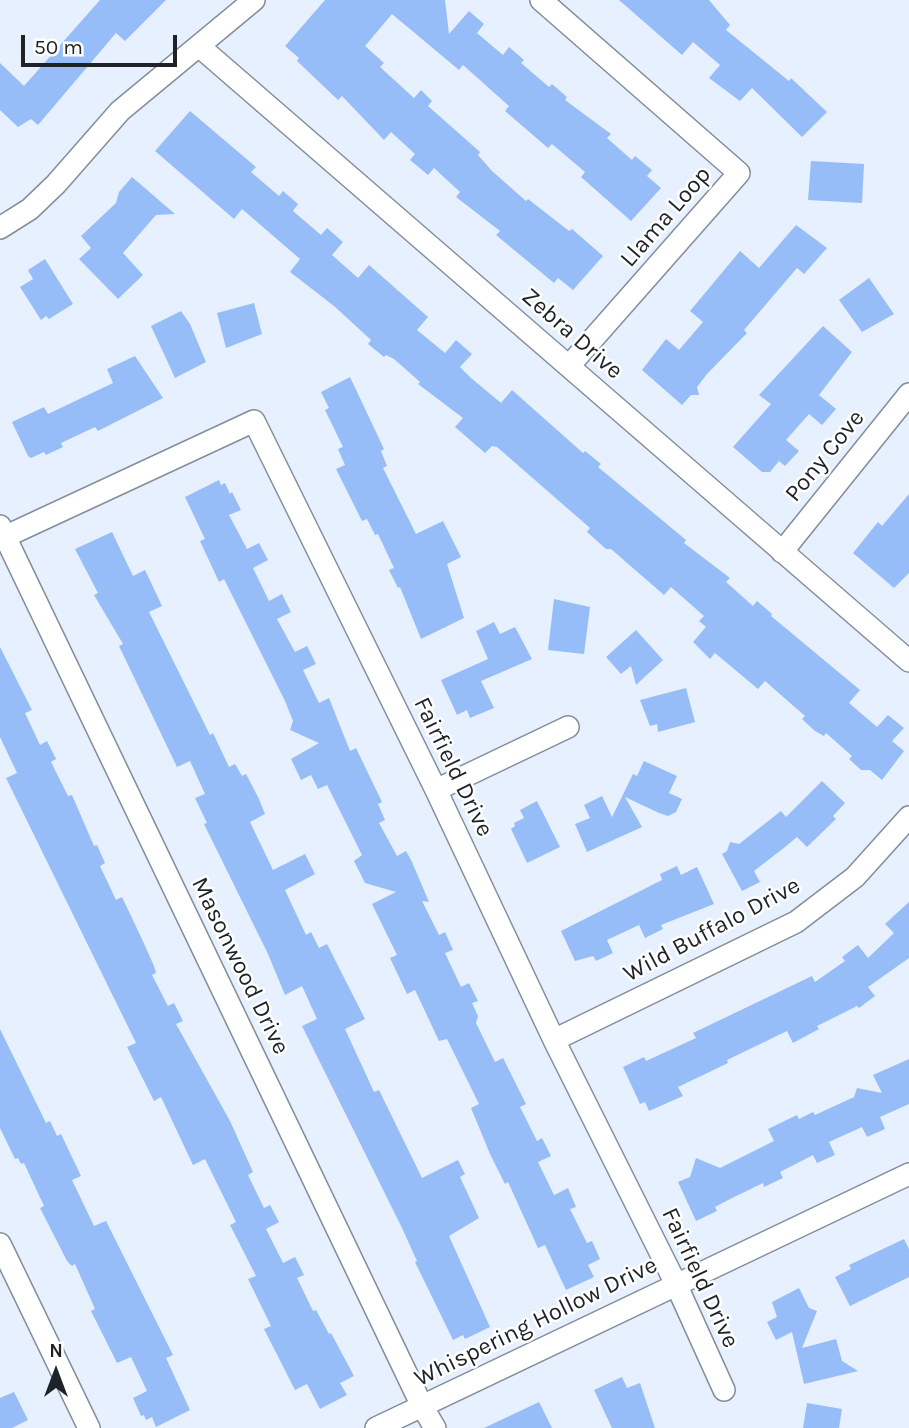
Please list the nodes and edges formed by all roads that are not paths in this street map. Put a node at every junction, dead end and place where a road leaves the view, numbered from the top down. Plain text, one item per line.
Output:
1 (254, 0) edge
2 (541, 0) edge
3 (200, 47) junction
4 (0, 228) edge
5 (569, 366) junction
6 (909, 394) edge
7 (2, 534) edge
8 (782, 552) junction
9 (909, 661) edge
10 (568, 727) dead end
11 (436, 790) junction
12 (909, 817) edge
13 (554, 1040) junction
14 (909, 1174) edge
15 (0, 1244) edge
16 (676, 1284) junction
17 (724, 1390) dead end
18 (422, 1406) junction
19 (89, 1428) edge
20 (376, 1428) edge
21 (435, 1428) edge

1 - 3 street
2 - 5 street, Llama Loop
3 - 4 street
3 - 5 street, Zebra Drive
5 - 8 street, Zebra Drive
6 - 8 street, Pony Cove
7 - 11 street, Fairfield Drive
7 - 18 street, Masonwood Drive
8 - 9 street, Zebra Drive
10 - 11 street
11 - 13 street, Fairfield Drive
12 - 13 street, Wild Buffalo Drive
13 - 16 street, Fairfield Drive
14 - 16 street, Whispering Hollow Drive
15 - 19 street
16 - 17 street, Fairfield Drive
16 - 18 street, Whispering Hollow Drive
18 - 20 street, Whispering Hollow Drive
18 - 21 street, Masonwood Drive

